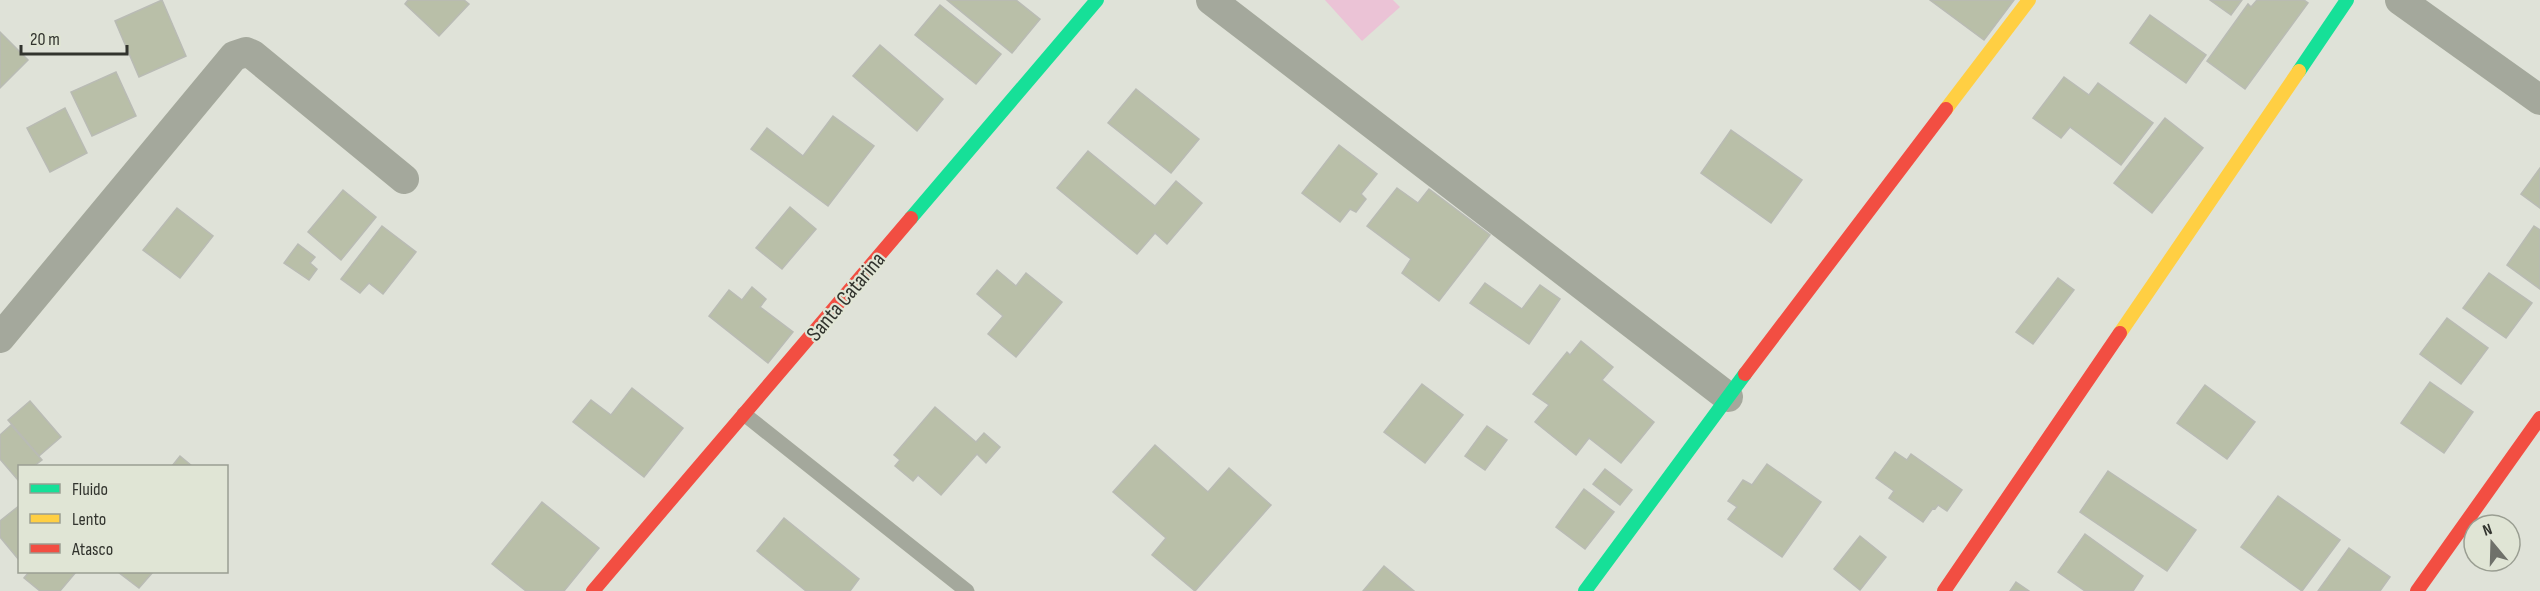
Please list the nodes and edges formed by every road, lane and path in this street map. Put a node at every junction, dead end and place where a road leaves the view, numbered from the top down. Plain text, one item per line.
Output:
1 (1097, 0) edge
2 (1211, 0) edge
3 (2029, 0) edge
4 (2348, 0) edge
5 (2400, 0) edge
6 (2540, 100) edge
7 (404, 179) dead end
8 (0, 338) edge
9 (1728, 397) junction
10 (744, 414) junction
11 (2540, 418) edge
12 (593, 591) edge
13 (967, 591) edge
14 (1585, 591) edge
15 (1944, 591) edge
16 (2417, 591) edge

1 - 10 street, Santa Catarina
2 - 9 street
3 - 9 street
4 - 15 street
5 - 6 street
7 - 8 street
9 - 14 street
10 - 12 street, Santa Catarina
10 - 13 lane
11 - 16 street

